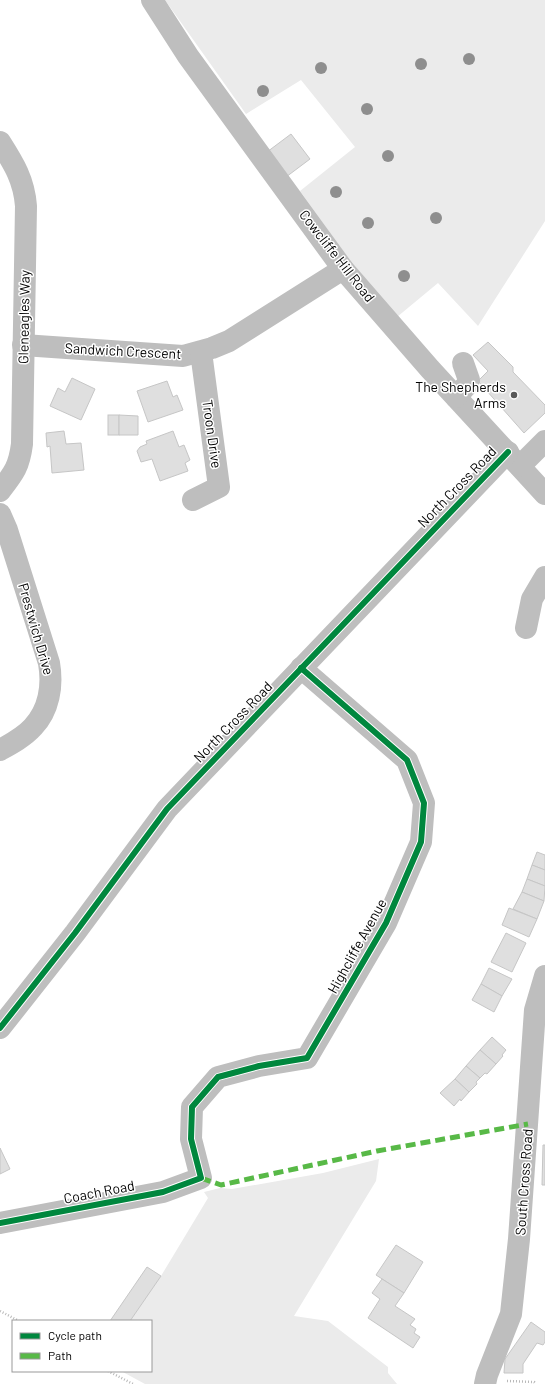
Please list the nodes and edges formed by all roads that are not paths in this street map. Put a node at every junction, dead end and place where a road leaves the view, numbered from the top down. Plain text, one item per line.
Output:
1 (152, 0) edge
2 (0, 142) edge
3 (343, 269) junction
4 (23, 345) junction
5 (200, 352) junction
6 (463, 363) dead end
7 (456, 397) junction
8 (545, 441) edge
9 (514, 459) junction
10 (0, 491) edge
11 (545, 494) edge
12 (193, 500) dead end
13 (0, 514) edge
14 (545, 578) edge
15 (526, 628) dead end
16 (301, 668) junction
17 (0, 750) edge
18 (545, 976) edge
19 (0, 1028) edge
20 (537, 1123) edge
21 (201, 1178) joint
22 (0, 1223) edge
23 (486, 1379) edge

1 - 3 street, Cowcliffe Hill Road
2 - 4 street, Gleneagles Way
3 - 5 street, Sandwich Crescent
3 - 7 street, Cowcliffe Hill Road
4 - 5 street, Sandwich Crescent
4 - 10 street, Gleneagles Way
5 - 12 street, Troon Drive
6 - 7 street
7 - 9 street, Cowcliffe Hill Road
8 - 9 street, North Cross Road
9 - 11 street, Cowcliffe Hill Road
9 - 16 street, North Cross Road
13 - 17 street, Prestwich Drive
14 - 15 street
16 - 19 street, North Cross Road
16 - 21 street, Highcliffe Avenue
18 - 20 street, South Cross Road
20 - 23 street, South Cross Road
21 - 22 street, Coach Road

